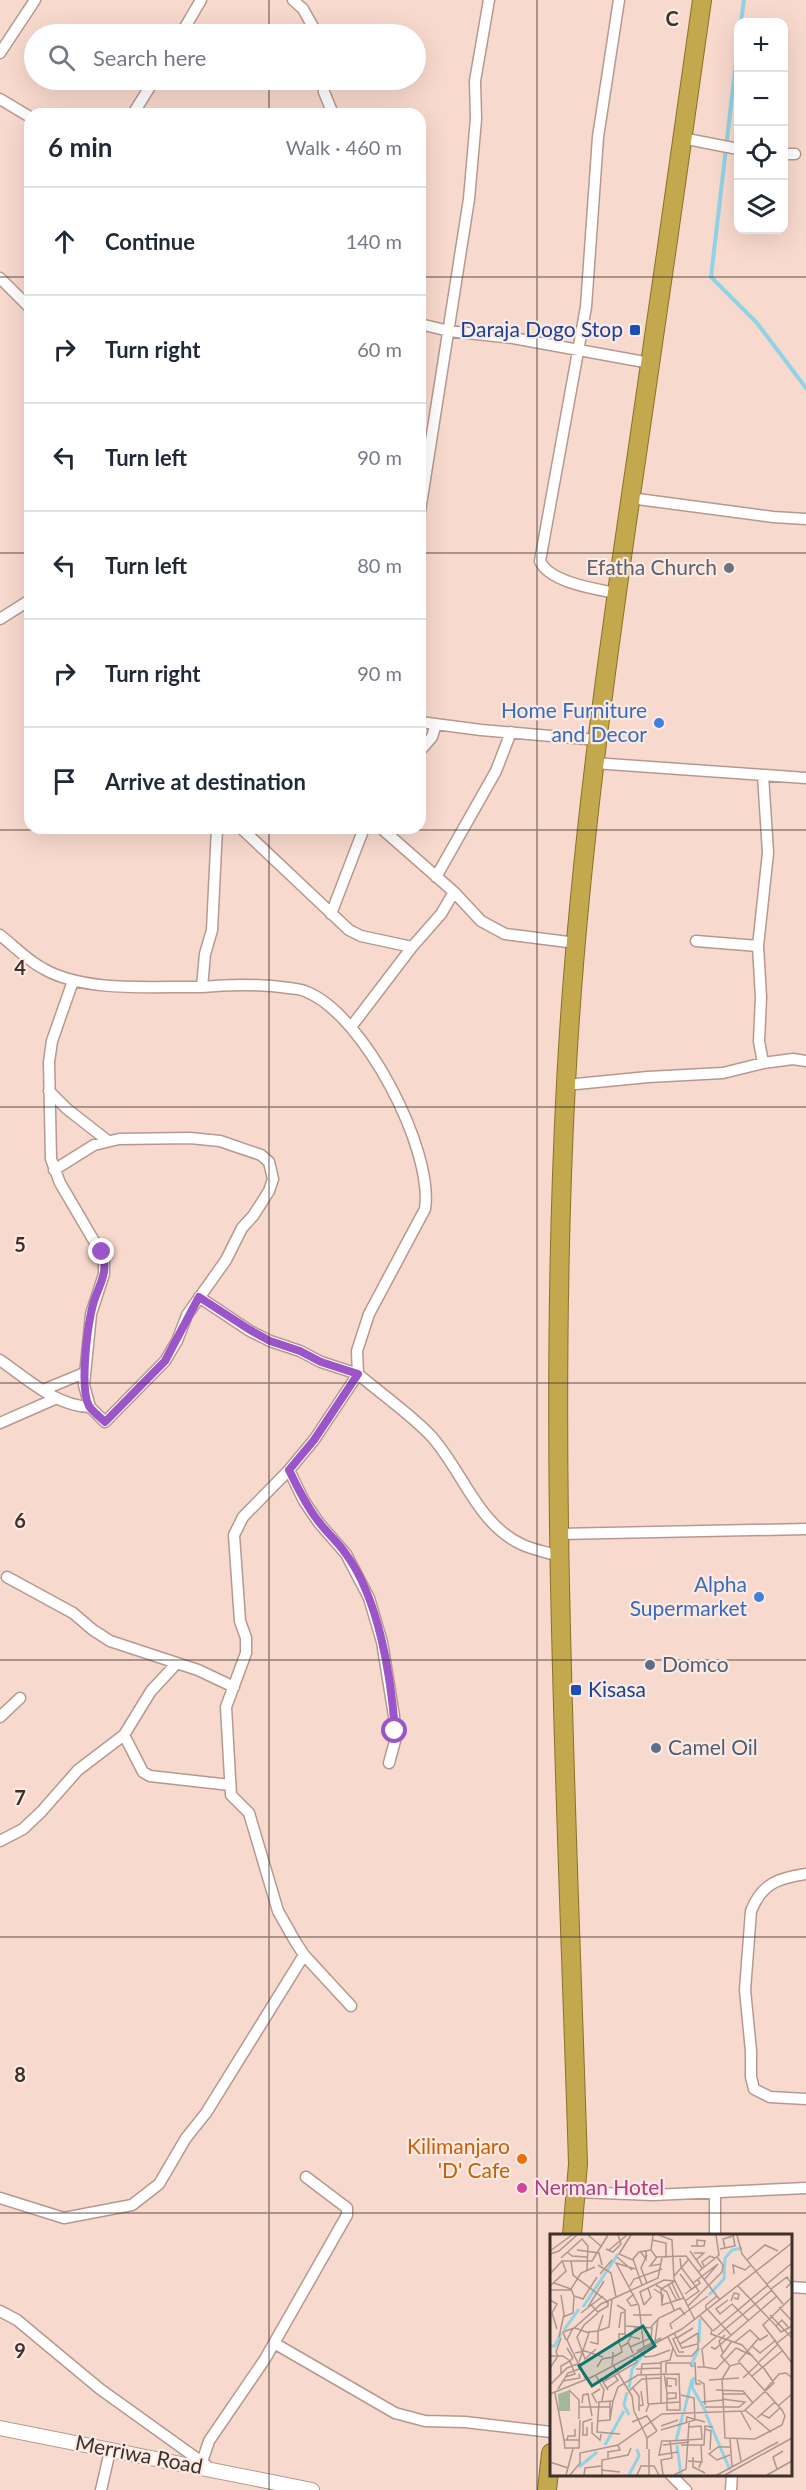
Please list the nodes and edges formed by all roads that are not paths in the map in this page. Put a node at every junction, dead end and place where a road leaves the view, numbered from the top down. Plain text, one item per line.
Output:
1 (34, 0) edge
2 (201, 0) edge
3 (293, 0) edge
4 (489, 0) edge
5 (620, 0) edge
6 (702, 0) edge
7 (187, 24) edge
8 (311, 24) edge
9 (0, 53) edge
10 (148, 90) edge
11 (324, 90) edge
12 (0, 99) edge
13 (137, 108) edge
14 (331, 108) edge
15 (24, 113) edge
16 (682, 138) junction
17 (734, 148) edge
18 (788, 154) edge
19 (795, 154) dead end
20 (0, 278) edge
21 (24, 302) edge
22 (426, 325) edge
23 (449, 331) junction
24 (577, 350) junction
25 (650, 363) junction
26 (426, 474) edge
27 (630, 498) junction
28 (806, 519) edge
29 (616, 593) junction
30 (24, 604) edge
31 (0, 619) edge
32 (426, 723) edge
33 (436, 724) junction
34 (511, 732) junction
35 (597, 740) junction
36 (426, 744) edge
37 (594, 763) junction
38 (763, 775) junction
39 (806, 778) edge
40 (217, 834) edge
41 (248, 834) edge
42 (362, 834) edge
43 (388, 834) edge
44 (436, 877) junction
45 (454, 892) junction
46 (331, 914) junction
47 (0, 935) edge
48 (696, 941) dead end
49 (576, 944) junction
50 (758, 946) junction
51 (412, 947) junction
52 (73, 981) junction
53 (202, 987) junction
54 (351, 1027) junction
55 (806, 1061) edge
56 (763, 1063) junction
57 (566, 1085) junction
58 (49, 1091) junction
59 (108, 1141) junction
60 (54, 1170) junction
61 (199, 1297) junction
62 (0, 1360) edge
63 (84, 1373) junction
64 (358, 1374) junction
65 (43, 1390) junction
66 (57, 1398) junction
67 (90, 1407) junction
68 (0, 1423) edge
69 (289, 1470) junction
70 (806, 1529) edge
71 (558, 1534) junction
72 (558, 1556) junction
73 (7, 1577) dead end
74 (177, 1663) junction
75 (234, 1687) junction
76 (20, 1698) dead end
77 (0, 1717) edge
78 (124, 1735) junction
79 (390, 1763) dead end
80 (230, 1785) junction
81 (0, 1841) edge
82 (806, 1874) edge
83 (304, 1955) junction
84 (351, 2006) dead end
85 (806, 2099) edge
86 (306, 2177) dead end
87 (806, 2188) edge
88 (576, 2192) junction
89 (715, 2193) junction
90 (0, 2198) edge
91 (572, 2234) edge
92 (715, 2234) edge
93 (791, 2287) edge
94 (806, 2288) edge
95 (0, 2311) edge
96 (274, 2343) junction
97 (0, 2428) edge
98 (550, 2432) edge
99 (110, 2451) junction
100 (202, 2462) junction
101 (550, 2462) edge
102 (215, 2471) junction
103 (671, 2475) edge
104 (732, 2475) edge
105 (270, 2486) edge
106 (101, 2490) edge
107 (312, 2490) edge
108 (547, 2490) edge
109 (686, 2490) edge
110 (731, 2490) edge

1 - 9 street
2 - 7 street
3 - 8 street
4 - 23 street
5 - 24 street
6 - 16 highway
10 - 13 street
11 - 14 street
12 - 15 street
16 - 17 street
16 - 25 highway
18 - 19 street
20 - 21 street
22 - 23 street
23 - 24 street
23 - 26 street
24 - 25 street
24 - 29 street
25 - 27 highway
27 - 28 street
27 - 29 highway
29 - 35 highway
30 - 31 street
32 - 33 street
33 - 34 street
33 - 36 street
34 - 35 street
34 - 44 street
35 - 37 highway
37 - 38 street
37 - 49 highway
38 - 39 street
38 - 50 street
40 - 53 street
41 - 46 street
42 - 46 street
43 - 44 street
44 - 45 street
45 - 49 street
45 - 51 street
46 - 51 street
47 - 52 street
48 - 50 street
49 - 57 highway
50 - 56 street
51 - 54 street
52 - 53 street
52 - 58 street
53 - 54 street
54 - 64 street
55 - 56 street
56 - 57 street
57 - 71 highway
58 - 59 street
58 - 60 street
59 - 60 street
59 - 61 street
60 - 63 street
61 - 64 street
61 - 67 street
62 - 65 street
63 - 65 street
63 - 67 street
64 - 69 street
64 - 72 street
65 - 66 street
66 - 67 street
66 - 68 street
69 - 75 street
69 - 79 street
70 - 71 street
71 - 72 highway
72 - 88 highway
73 - 74 street
74 - 75 street
74 - 78 street
75 - 80 street
76 - 77 street
78 - 80 street
78 - 81 street
80 - 83 street
82 - 85 street
83 - 84 street
83 - 90 street
86 - 96 street
87 - 89 street
88 - 89 street
88 - 91 highway
89 - 92 street
93 - 94 street
95 - 100 street
96 - 98 street
96 - 100 street
97 - 99 street, Merriwa Road
99 - 102 street, Merriwa Road
99 - 106 street
100 - 102 street
101 - 108 highway
102 - 105 street, Merriwa Road
103 - 109 street
104 - 110 street
105 - 107 street, Merriwa Road

